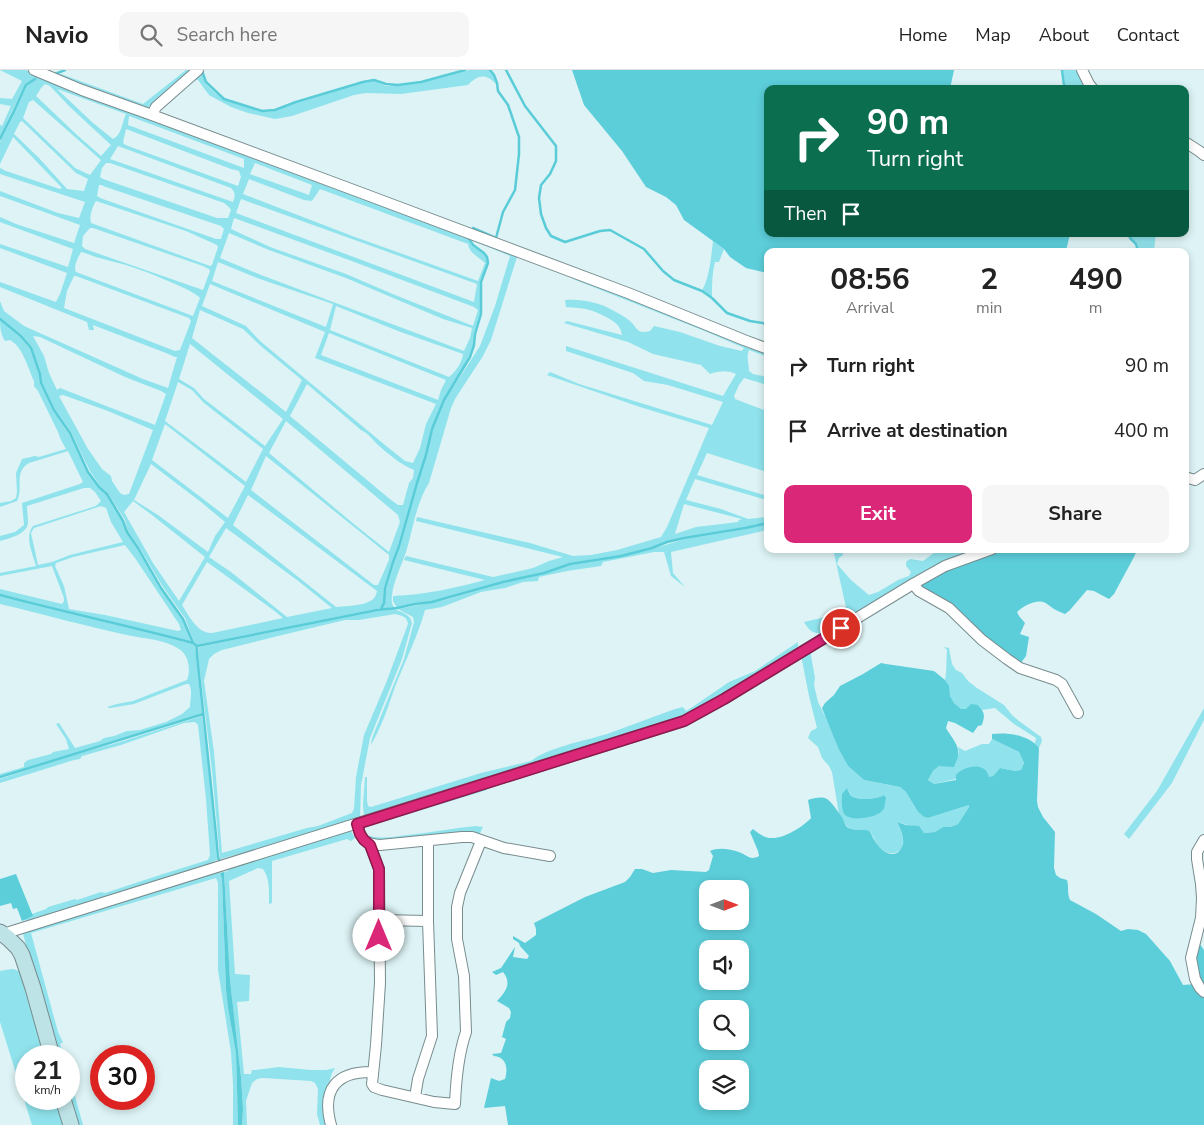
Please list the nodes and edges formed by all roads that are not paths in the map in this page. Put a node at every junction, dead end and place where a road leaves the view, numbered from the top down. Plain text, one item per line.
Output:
1 (34, 70) edge
2 (198, 70) edge
3 (1082, 70) edge
4 (1090, 85) edge
5 (152, 115) junction
6 (1189, 145) edge
7 (1204, 155) edge
8 (764, 348) edge
9 (1204, 474) edge
10 (1192, 481) edge
11 (981, 553) edge
12 (913, 584) junction
13 (1078, 713) dead end
14 (357, 824) junction
15 (428, 840) junction
16 (481, 840) junction
17 (1204, 840) edge
18 (370, 845) junction
19 (550, 856) dead end
20 (379, 920) junction
21 (428, 921) junction
22 (1, 933) edge
23 (1204, 992) edge
24 (49, 1045) edge
25 (373, 1072) junction
26 (415, 1097) junction
27 (66, 1110) edge
28 (70, 1125) edge
29 (331, 1125) edge

1 - 5 street
2 - 5 street
3 - 4 street
5 - 8 street
6 - 7 street
9 - 10 street
11 - 12 street
12 - 13 street
12 - 14 street
14 - 18 street
14 - 22 street
15 - 16 street
15 - 18 street
15 - 21 street
16 - 19 street
16 - 26 street
17 - 23 street
18 - 20 street
20 - 21 street
20 - 25 street
21 - 26 street
22 - 24 street
25 - 26 street
25 - 29 street
27 - 28 street

